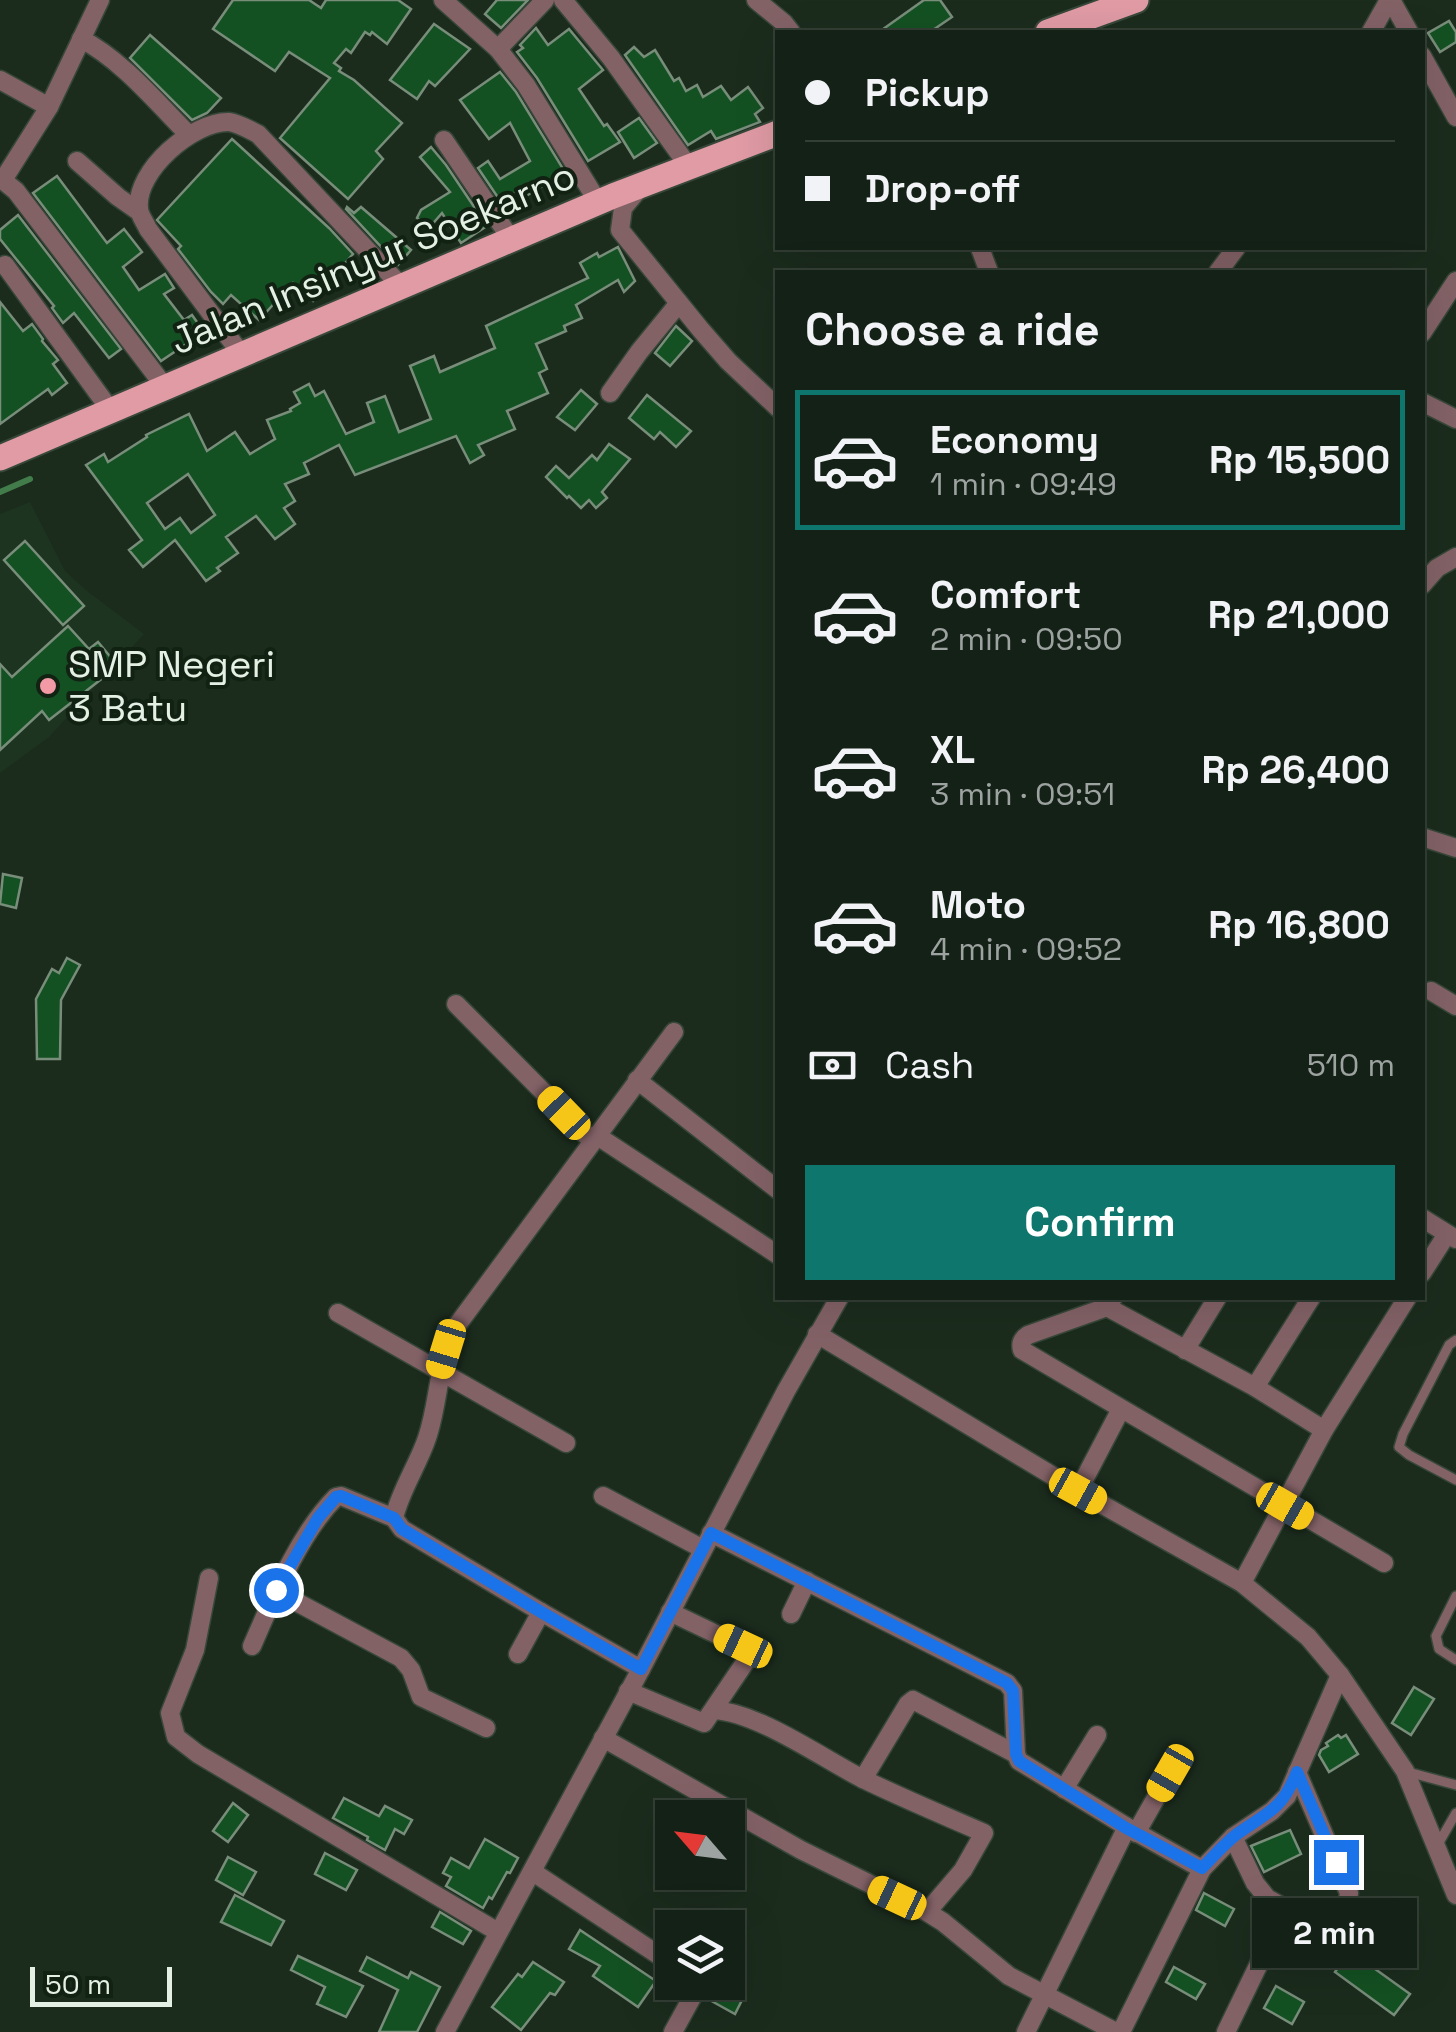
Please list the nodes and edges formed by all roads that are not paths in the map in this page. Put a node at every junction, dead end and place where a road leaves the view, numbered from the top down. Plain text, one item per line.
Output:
1 (100, 0) edge
2 (444, 0) edge
3 (545, 0) edge
4 (563, 0) edge
5 (756, 0) edge
6 (1136, 0) edge
7 (1390, 0) edge
8 (789, 30) edge
9 (1054, 30) edge
10 (1372, 30) edge
11 (1408, 30) edge
12 (81, 39) junction
13 (498, 49) junction
14 (1425, 61) edge
15 (0, 80) edge
16 (48, 107) junction
17 (1456, 117) edge
18 (775, 133) edge
19 (190, 136) junction
20 (444, 140) dead end
21 (77, 161) dead end
22 (689, 167) junction
23 (2, 179) edge
24 (643, 184) junction
25 (598, 202) junction
26 (138, 211) junction
27 (511, 239) junction
28 (5, 265) dead end
29 (1456, 281) edge
30 (401, 286) junction
31 (679, 303) junction
32 (1425, 328) edge
33 (242, 355) junction
34 (164, 388) junction
35 (610, 393) dead end
36 (1425, 404) edge
37 (775, 405) edge
38 (110, 411) junction
39 (1456, 420) edge
40 (0, 458) edge
41 (1456, 557) edge
42 (1425, 582) edge
43 (1425, 838) edge
44 (1456, 848) edge
45 (1431, 992) dead end
46 (456, 1004) dead end
47 (1456, 1006) edge
48 (674, 1032) dead end
49 (637, 1080) junction
50 (594, 1138) junction
51 (775, 1188) edge
52 (1425, 1220) edge
53 (1452, 1236) edge
54 (775, 1253) edge
55 (1425, 1269) edge
56 (838, 1300) edge
57 (1216, 1300) edge
58 (1310, 1300) edge
59 (1406, 1300) edge
60 (1110, 1302) edge
61 (338, 1313) dead end
62 (817, 1334) junction
63 (1456, 1340) edge
64 (1186, 1350) junction
65 (440, 1370) junction
66 (1255, 1387) junction
67 (1121, 1409) junction
68 (1324, 1430) junction
69 (566, 1443) dead end
70 (1456, 1480) edge
71 (1078, 1491) junction
72 (603, 1496) dead end
73 (1285, 1506) junction
74 (394, 1518) junction
75 (707, 1541) junction
76 (1384, 1563) dead end
77 (209, 1578) dead end
78 (807, 1580) junction
79 (1242, 1583) junction
80 (276, 1590) junction
81 (1456, 1596) edge
82 (541, 1612) junction
83 (670, 1612) junction
84 (791, 1614) dead end
85 (252, 1646) dead end
86 (518, 1654) dead end
87 (1456, 1660) edge
88 (641, 1669) junction
89 (1340, 1675) junction
90 (628, 1691) junction
91 (714, 1710) junction
92 (486, 1728) dead end
93 (1096, 1734) dead end
94 (603, 1738) junction
95 (1016, 1754) junction
96 (1405, 1771) junction
97 (1297, 1772) junction
98 (1170, 1773) dead end
99 (863, 1779) junction
100 (1456, 1785) edge
101 (1064, 1789) junction
102 (1456, 1814) edge
103 (1131, 1830) junction
104 (1233, 1837) junction
105 (1437, 1846) junction
106 (1202, 1868) junction
107 (533, 1872) junction
108 (1456, 1895) edge
109 (1285, 1910) junction
110 (928, 1912) junction
111 (498, 1932) junction
112 (655, 1953) edge
113 (1043, 1994) junction
114 (691, 2000) edge
115 (445, 2032) edge
116 (673, 2032) edge
117 (1026, 2032) edge
118 (1118, 2032) edge
119 (1226, 2032) edge

1 - 12 street
2 - 13 street
3 - 13 street
4 - 22 street
5 - 8 street
6 - 9 main road
7 - 10 street
7 - 11 street
12 - 16 street
12 - 19 street
13 - 25 street
14 - 17 street
15 - 16 street
16 - 23 street
18 - 22 main road, Jalan Insinyur Soekarno
19 - 26 street
19 - 30 street
20 - 27 street
21 - 26 street
22 - 24 main road, Jalan Insinyur Soekarno
23 - 34 street
24 - 25 main road, Jalan Insinyur Soekarno
24 - 31 street
25 - 27 main road, Jalan Insinyur Soekarno
26 - 33 street
27 - 30 main road, Jalan Insinyur Soekarno
28 - 38 street
29 - 32 street
30 - 33 main road, Jalan Insinyur Soekarno
31 - 35 street
31 - 37 street
33 - 34 main road, Jalan Insinyur Soekarno
34 - 38 main road, Jalan Insinyur Soekarno
36 - 39 street
38 - 40 main road, Jalan Insinyur Soekarno
41 - 42 street
43 - 44 street
45 - 47 street
46 - 50 street
48 - 49 street
49 - 50 street
49 - 51 street
50 - 54 street
50 - 65 street
52 - 53 street
53 - 55 street
56 - 62 street
57 - 64 street
58 - 66 street
59 - 68 street
60 - 64 street
60 - 67 street
61 - 65 street
62 - 71 street
62 - 75 street
63 - 70 lane
64 - 66 street
65 - 69 street
65 - 74 street
66 - 68 street
67 - 71 street
67 - 73 street
68 - 73 street
71 - 79 street
72 - 75 street
73 - 76 street
73 - 79 street
74 - 80 street
74 - 82 street
75 - 78 street
75 - 83 street
77 - 111 street
78 - 84 street
78 - 95 street
79 - 89 street
80 - 85 street
80 - 92 street
81 - 87 lane
82 - 86 street
82 - 88 street
83 - 88 street
83 - 91 street
88 - 90 street
89 - 96 street
89 - 97 street
90 - 91 street
90 - 94 street
91 - 99 street
93 - 101 street
94 - 107 street
94 - 110 street
95 - 99 street
95 - 101 street
96 - 100 lane
96 - 105 street
97 - 104 street
97 - 109 street
98 - 103 street
99 - 110 street
101 - 103 street
102 - 105 lane
103 - 106 street
103 - 113 street
104 - 106 street
104 - 109 street
105 - 108 street
106 - 118 street
107 - 111 street
107 - 112 street
109 - 119 street
110 - 113 street
111 - 115 street
113 - 117 street
113 - 118 street
114 - 116 street

